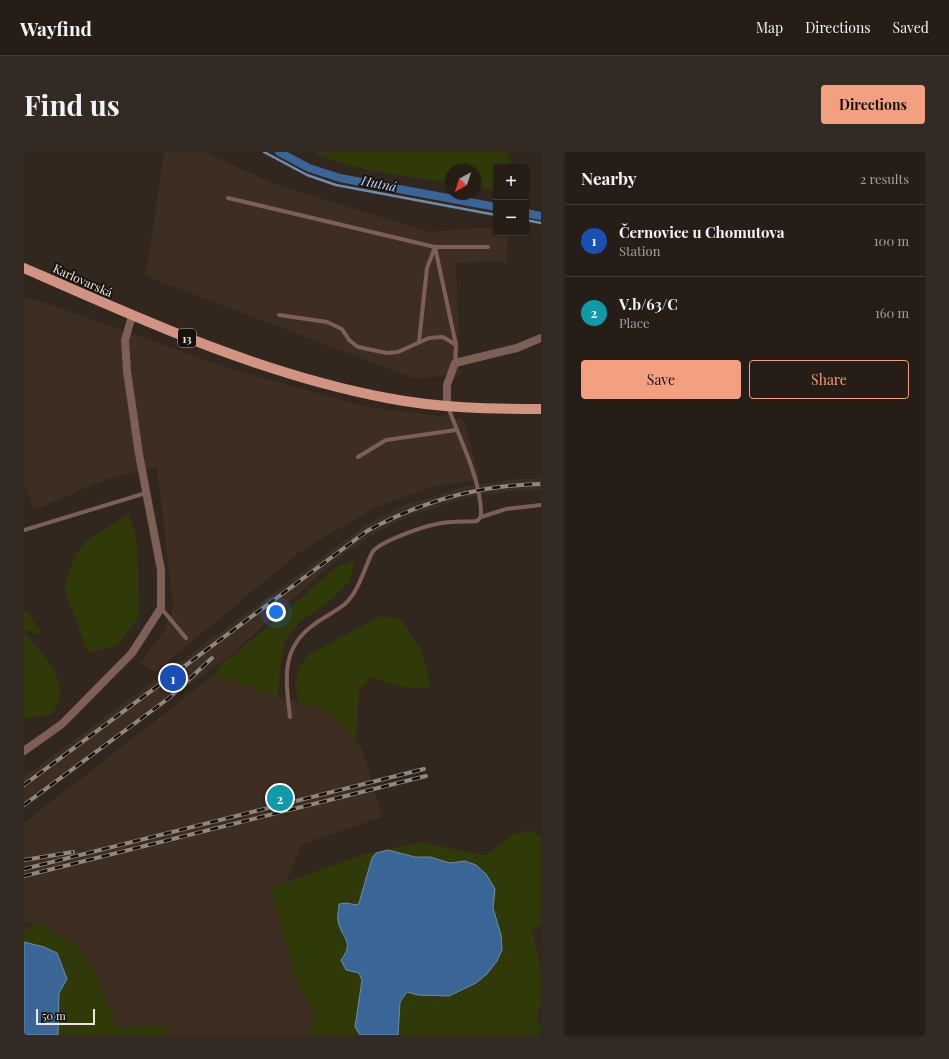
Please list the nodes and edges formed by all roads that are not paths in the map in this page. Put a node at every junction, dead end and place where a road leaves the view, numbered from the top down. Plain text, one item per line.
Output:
1 (228, 198) dead end
2 (435, 247) junction
3 (488, 247) dead end
4 (24, 268) edge
5 (279, 315) dead end
6 (132, 316) junction
7 (541, 338) edge
8 (419, 342) junction
9 (456, 345) junction
10 (456, 363) junction
11 (448, 406) junction
12 (541, 409) edge
13 (456, 430) junction
14 (358, 457) dead end
15 (147, 493) junction
16 (541, 505) edge
17 (482, 517) junction
18 (24, 530) edge
19 (161, 608) junction
20 (186, 638) dead end
21 (290, 716) dead end
22 (24, 751) edge

1 - 2 lane
2 - 3 lane
2 - 8 lane
2 - 9 lane
4 - 6 main road, Karlovarská / 13
5 - 8 lane
6 - 11 main road, 13
6 - 15 street
7 - 10 street
8 - 9 lane
9 - 10 lane
10 - 11 street
11 - 12 main road, 13
11 - 13 lane
13 - 14 lane
13 - 17 lane
15 - 18 lane
15 - 19 street
16 - 17 lane
17 - 21 lane
19 - 20 lane
19 - 22 street

